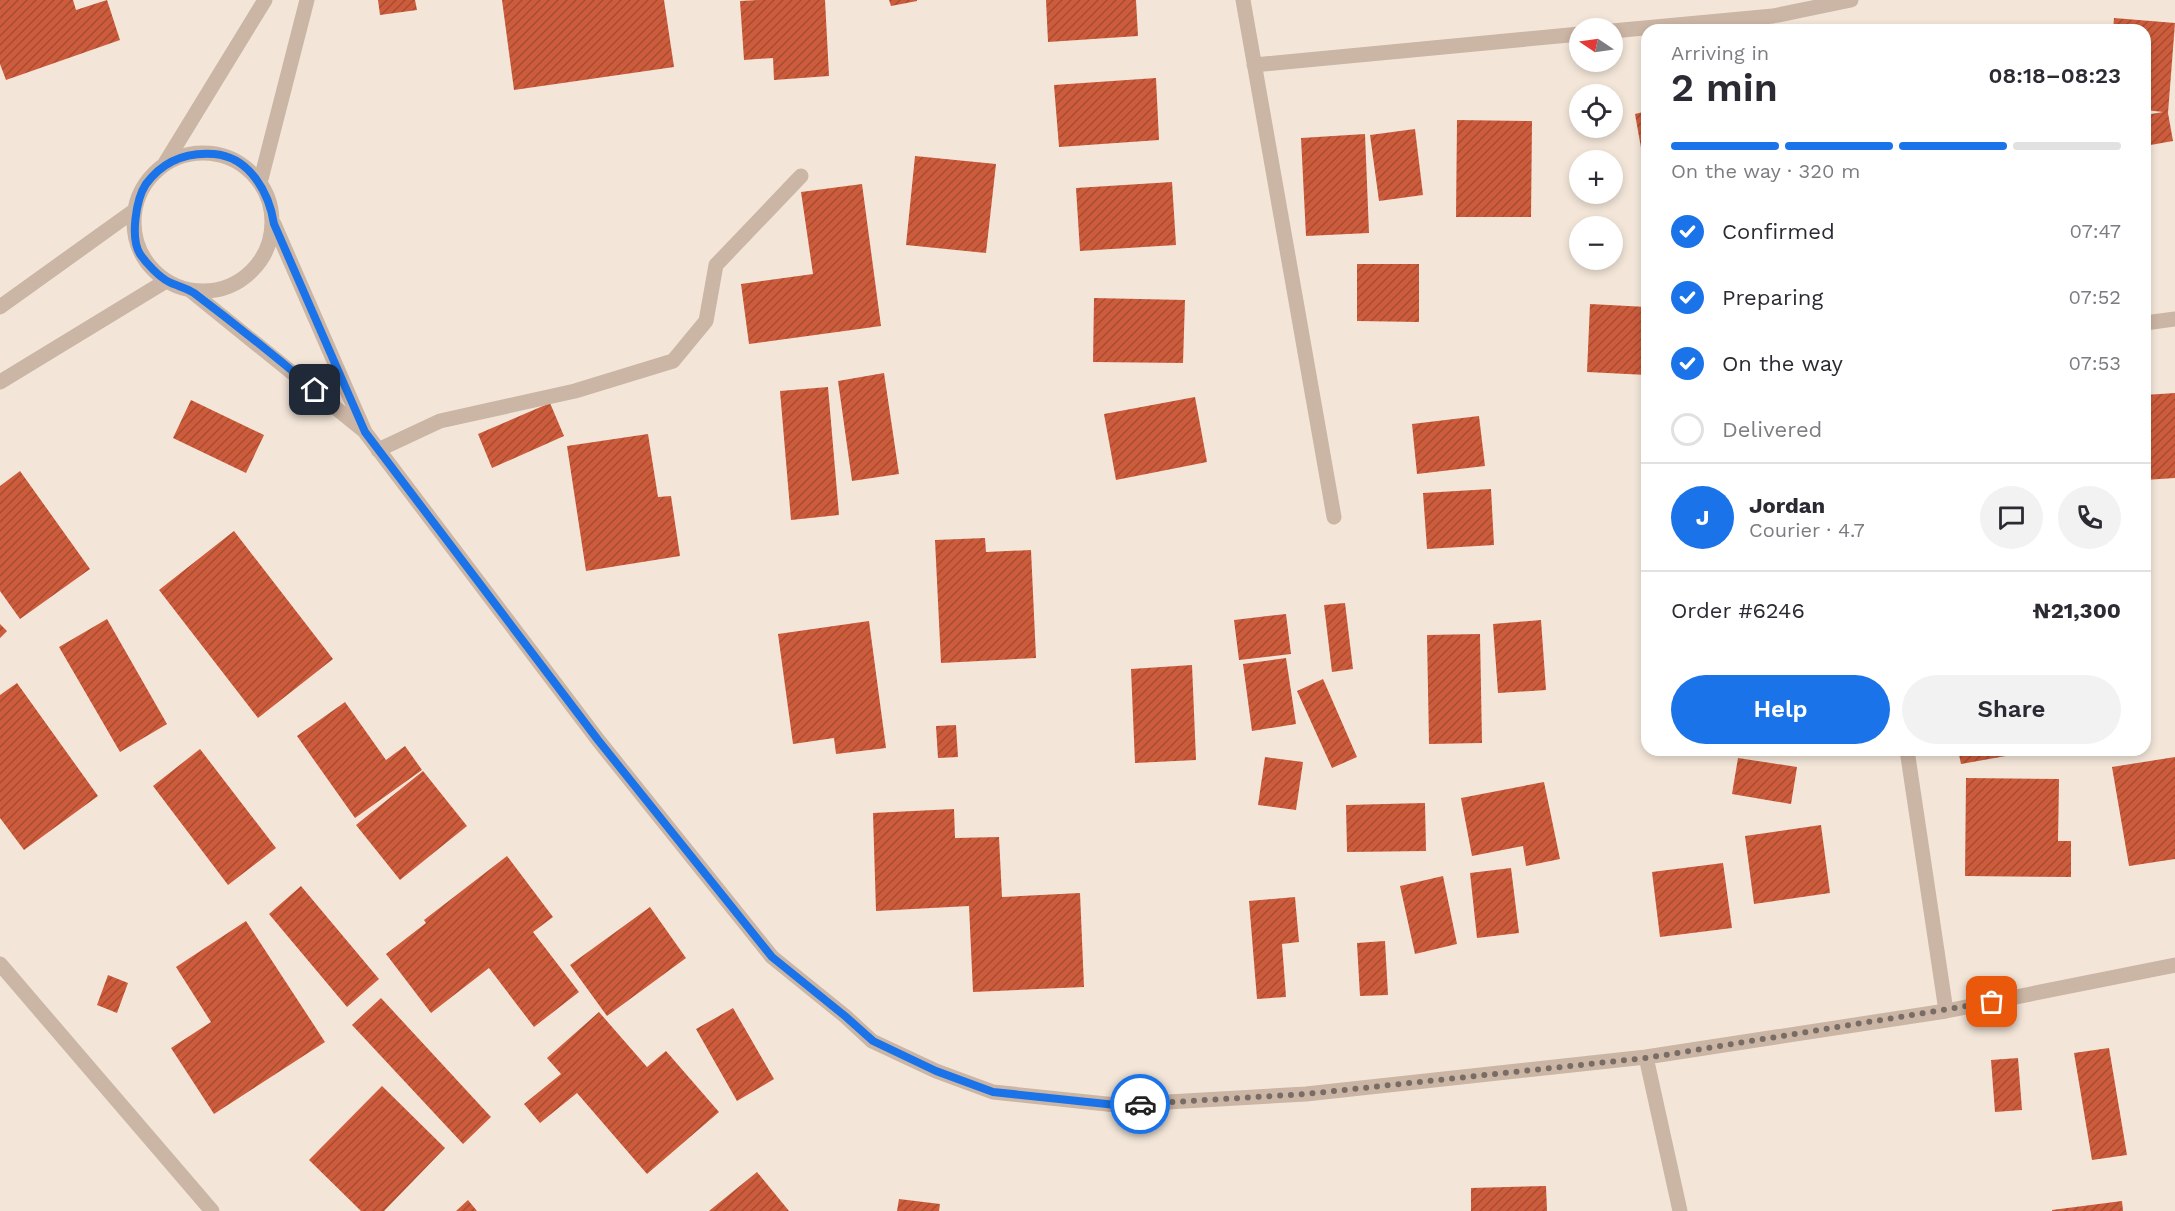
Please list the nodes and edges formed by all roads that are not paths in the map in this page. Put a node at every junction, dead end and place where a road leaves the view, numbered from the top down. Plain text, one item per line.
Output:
1 (265, 0) edge
2 (307, 0) edge
3 (1243, 0) edge
4 (1851, 0) edge
5 (1775, 23) edge
6 (1755, 24) edge
7 (1623, 30) edge
8 (1641, 30) edge
9 (1569, 35) edge
10 (1254, 65) junction
11 (164, 165) junction
12 (801, 176) dead end
13 (260, 183) junction
14 (135, 210) junction
15 (274, 224) junction
16 (166, 281) junction
17 (191, 291) junction
18 (0, 307) edge
19 (2175, 319) edge
20 (2151, 322) edge
21 (0, 382) edge
22 (365, 432) junction
23 (378, 450) junction
24 (1335, 517) dead end
25 (1908, 756) edge
26 (0, 964) edge
27 (2175, 966) edge
28 (1946, 1011) junction
29 (1646, 1058) junction
30 (212, 1211) edge
31 (1680, 1211) edge

1 - 11 street
2 - 13 street
3 - 10 street
4 - 5 street
5 - 6 street
7 - 8 street
9 - 10 street
10 - 24 street
11 - 13 street
11 - 14 street
12 - 23 street
13 - 15 street
14 - 16 street
14 - 18 street
15 - 17 street
15 - 22 street
16 - 17 street
16 - 21 street
17 - 22 street
19 - 20 street
22 - 23 street
23 - 29 street
25 - 28 street
26 - 30 street
27 - 28 street
28 - 29 street
29 - 31 street

